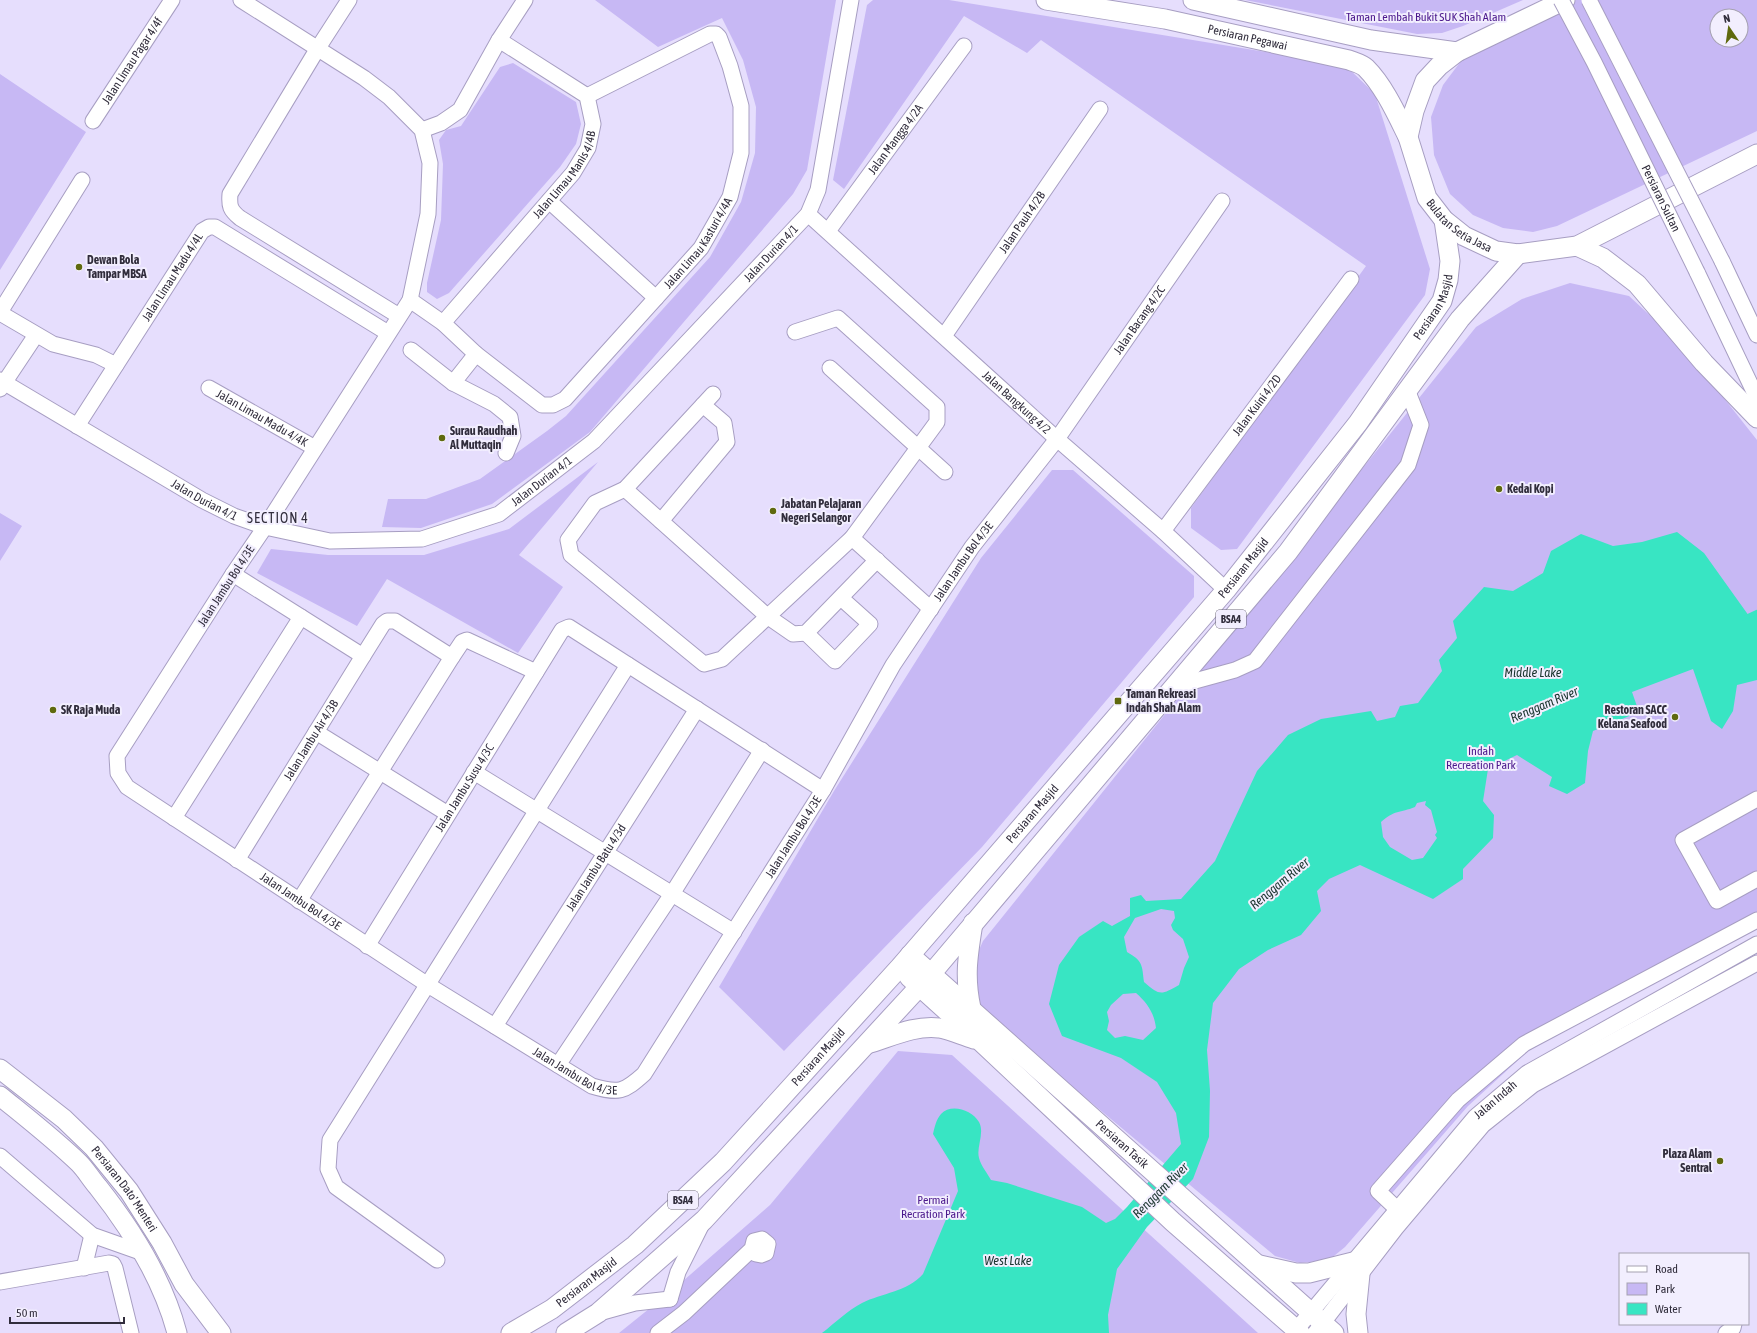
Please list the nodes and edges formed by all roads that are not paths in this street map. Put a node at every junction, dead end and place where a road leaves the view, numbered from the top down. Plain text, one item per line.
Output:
1 (172, 0) edge
2 (241, 0) edge
3 (349, 0) edge
4 (525, 0) edge
5 (850, 0) edge
6 (1046, 0) edge
7 (1193, 0) edge
8 (1561, 0) edge
9 (1565, 0) edge
10 (1589, 0) edge
11 (500, 40) junction
12 (964, 46) dead end
13 (318, 48) junction
14 (1456, 52) junction
15 (587, 96) junction
16 (1100, 109) dead end
17 (93, 121) dead end
18 (422, 130) junction
19 (1408, 137) junction
20 (1757, 154) edge
21 (82, 180) dead end
22 (550, 201) junction
23 (1222, 201) dead end
24 (808, 214) junction
25 (1444, 220) junction
26 (828, 231) junction
27 (1577, 246) junction
28 (1518, 254) junction
29 (1351, 279) dead end
30 (5, 291) edge
31 (656, 298) junction
32 (410, 300) junction
33 (0, 313) edge
34 (399, 316) junction
35 (443, 323) junction
36 (795, 332) dead end
37 (388, 333) junction
38 (36, 335) junction
39 (1757, 335) edge
40 (944, 336) junction
41 (411, 350) dead end
42 (476, 354) junction
43 (116, 365) junction
44 (830, 368) dead end
45 (453, 383) junction
46 (1, 384) edge
47 (209, 388) dead end
48 (1408, 392) junction
49 (1757, 398) edge
50 (1757, 418) edge
51 (77, 426) junction
52 (1057, 438) junction
53 (315, 448) junction
54 (918, 449) junction
55 (506, 453) dead end
56 (944, 472) dead end
57 (625, 489) junction
58 (661, 521) junction
59 (265, 527) junction
60 (1163, 530) junction
61 (852, 538) junction
62 (877, 560) junction
63 (233, 574) junction
64 (1226, 590) junction
65 (841, 598) junction
66 (931, 609) junction
67 (767, 616) junction
68 (301, 617) junction
69 (806, 633) junction
70 (362, 656) junction
71 (452, 657) junction
72 (628, 665) junction
73 (536, 672) junction
74 (1173, 687) junction
75 (697, 709) junction
76 (316, 732) junction
77 (762, 750) junction
78 (380, 772) junction
79 (474, 772) junction
80 (823, 790) junction
81 (1757, 799) edge
82 (537, 811) junction
83 (448, 814) junction
84 (174, 818) junction
85 (606, 853) junction
86 (237, 860) junction
87 (1757, 879) edge
88 (672, 894) junction
89 (299, 901) junction
90 (1757, 920) edge
91 (973, 923) junction
92 (734, 932) junction
93 (1757, 944) edge
94 (367, 946) junction
95 (905, 962) junction
96 (1757, 963) edge
97 (925, 980) junction
98 (428, 985) junction
99 (971, 1008) junction
100 (495, 1026) junction
101 (980, 1041) junction
102 (864, 1046) junction
103 (558, 1065) junction
104 (0, 1069) edge
105 (0, 1096) edge
106 (0, 1156) edge
107 (1397, 1209) junction
108 (704, 1220) junction
109 (92, 1235) junction
110 (752, 1249) dead end
111 (142, 1253) junction
112 (437, 1260) dead end
113 (1259, 1265) junction
114 (84, 1268) junction
115 (1356, 1268) junction
116 (0, 1282) edge
117 (670, 1299) junction
118 (598, 1313) junction
119 (684, 1314) junction
120 (1321, 1325) edge
121 (1734, 1325) edge
122 (1298, 1331) edge
123 (131, 1333) edge
124 (177, 1333) edge
125 (221, 1333) edge
126 (511, 1333) edge
127 (566, 1333) edge
128 (658, 1333) edge
129 (1358, 1333) edge
130 (1726, 1333) edge

1 - 17 street, Jalan Limau Pagar 4/4f
2 - 13 street
3 - 13 street
4 - 11 street
5 - 24 street, Jalan Durian 4/1
6 - 19 main road, Persiaran Pegawai
7 - 14 main road, Persiaran Pegawai
8 - 49 street, Persiaran Sultan, bridge
9 - 14 main road
10 - 39 street, bridge
11 - 15 street
11 - 18 street
12 - 26 street, Jalan Mangga 4/2A
13 - 18 street
13 - 34 street
14 - 19 main road
15 - 22 street, Jalan Limau Manis 4/4B
15 - 31 street, Jalan Limau Kasturi 4/4A
16 - 40 street, Jalan Pauh 4/2B
18 - 32 street
19 - 25 main road, Bulatan Setia Jasa
20 - 27 main road, Bulatan Setia Jasa
21 - 30 street
22 - 31 street
22 - 35 street, Jalan Limau Manis 4/4B
23 - 52 street, Jalan Bacang 4/2C
24 - 26 street, Jalan Bangkung 4/2
24 - 59 street, Jalan Durian 4/1
25 - 28 main road, Bulatan Setia Jasa
25 - 64 main road, Persiaran Masjid / BSA4
26 - 40 street, Jalan Bangkung 4/2
27 - 28 main road, Bulatan Setia Jasa
27 - 50 main road
28 - 48 main road, Persiaran Masjid / BSA4
29 - 60 street, Jalan Kuini 4/2D
30 - 33 street
31 - 42 street, Jalan Limau Kasturi 4/4A
32 - 34 street, Jalan Jambu Bol 4/3E
32 - 35 street
33 - 38 street
34 - 37 street, Jalan Jambu Bol 4/3E
35 - 42 street
36 - 54 street
37 - 43 street, Jalan Limau Madu 4/4L
37 - 53 street, Jalan Jambu Bol 4/3E
38 - 43 street
38 - 46 street
40 - 52 street, Jalan Bangkung 4/2
41 - 45 street
42 - 45 street
43 - 51 street, Jalan Limau Madu 4/4L
44 - 54 street
45 - 55 street
46 - 51 street, Jalan Durian 4/1
47 - 53 street, Jalan Limau Madu 4/4K
48 - 74 main road, Persiaran Masjid / BSA4
48 - 74 street
51 - 59 street, Jalan Durian 4/1
52 - 60 street, Jalan Bangkung 4/2
52 - 66 street, Jalan Jambu Bol 4/3E
53 - 59 street, Jalan Jambu Bol 4/3E
54 - 56 street
54 - 61 street
57 - 58 street
57 - 58 street
57 - 67 street
58 - 67 street
59 - 63 street, Jalan Jambu Bol 4/3E
60 - 64 street, Jalan Bangkung 4/2
61 - 62 street
61 - 67 street
62 - 65 street
62 - 66 street
63 - 68 street
63 - 84 street, Jalan Jambu Bol 4/3E
64 - 95 main road, Persiaran Masjid / BSA4
65 - 69 street
65 - 69 street
66 - 80 street, Jalan Jambu Bol 4/3E
67 - 69 street
68 - 70 street
68 - 84 street
70 - 71 street, Jalan Jambu Air 4/3B
70 - 76 street, Jalan Jambu Air 4/3B
71 - 73 street
71 - 78 street
72 - 73 street, Jalan Jambu Susu 4/3C
72 - 75 street
72 - 82 street
73 - 79 street, Jalan Jambu Susu 4/3C
74 - 91 main road, Persiaran Masjid / BSA4
75 - 77 street
75 - 85 street, Jalan Jambu Batu 4/3d
76 - 78 street
76 - 86 street, Jalan Jambu Air 4/3B
77 - 80 street
77 - 88 street
78 - 83 street
78 - 89 street
79 - 82 street
79 - 83 street, Jalan Jambu Susu 4/3C
80 - 92 street, Jalan Jambu Bol 4/3E
81 - 87 street
82 - 85 street
82 - 98 street
83 - 94 street, Jalan Jambu Susu 4/3C
84 - 86 street, Jalan Jambu Bol 4/3E
85 - 88 street
85 - 100 street, Jalan Jambu Batu 4/3d
86 - 89 street, Jalan Jambu Bol 4/3E
88 - 92 street
88 - 103 street
89 - 94 street, Jalan Jambu Bol 4/3E
90 - 107 street
91 - 97 main road, Persiaran Masjid / BSA4
91 - 99 main road
92 - 103 street, Jalan Jambu Bol 4/3E
93 - 107 street, Jalan Indah
94 - 98 street, Jalan Jambu Bol 4/3E
95 - 97 main road, Persiaran Tasik
95 - 126 main road, Persiaran Masjid / BSA4
96 - 115 street, Jalan Indah
97 - 99 main road, Persiaran Tasik
97 - 101 main road, Persiaran Tasik
97 - 102 main road, Persiaran Masjid / BSA4
98 - 100 street, Jalan Jambu Bol 4/3E
98 - 112 street
99 - 113 main road, Persiaran Tasik
100 - 103 street, Jalan Jambu Bol 4/3E
101 - 102 main road
101 - 122 main road, Persiaran Tasik
102 - 108 main road, Persiaran Masjid / BSA4
104 - 125 main road, Persiaran Dato' Menteri
105 - 111 main road, Persiaran Dato' Menteri
106 - 109 street
107 - 115 street, Jalan Indah
108 - 117 street
108 - 118 main road, Persiaran Masjid / BSA4
109 - 111 street
109 - 114 street
110 - 119 street
111 - 124 main road, Persiaran Dato' Menteri
113 - 115 main road
113 - 120 main road, Persiaran Tasik
114 - 116 street
114 - 123 street
115 - 120 street, Jalan Indah
115 - 129 main road
117 - 118 street
117 - 119 street
118 - 127 main road, Persiaran Masjid / BSA4
119 - 128 street
120 - 122 street, Jalan Indah
121 - 130 street

